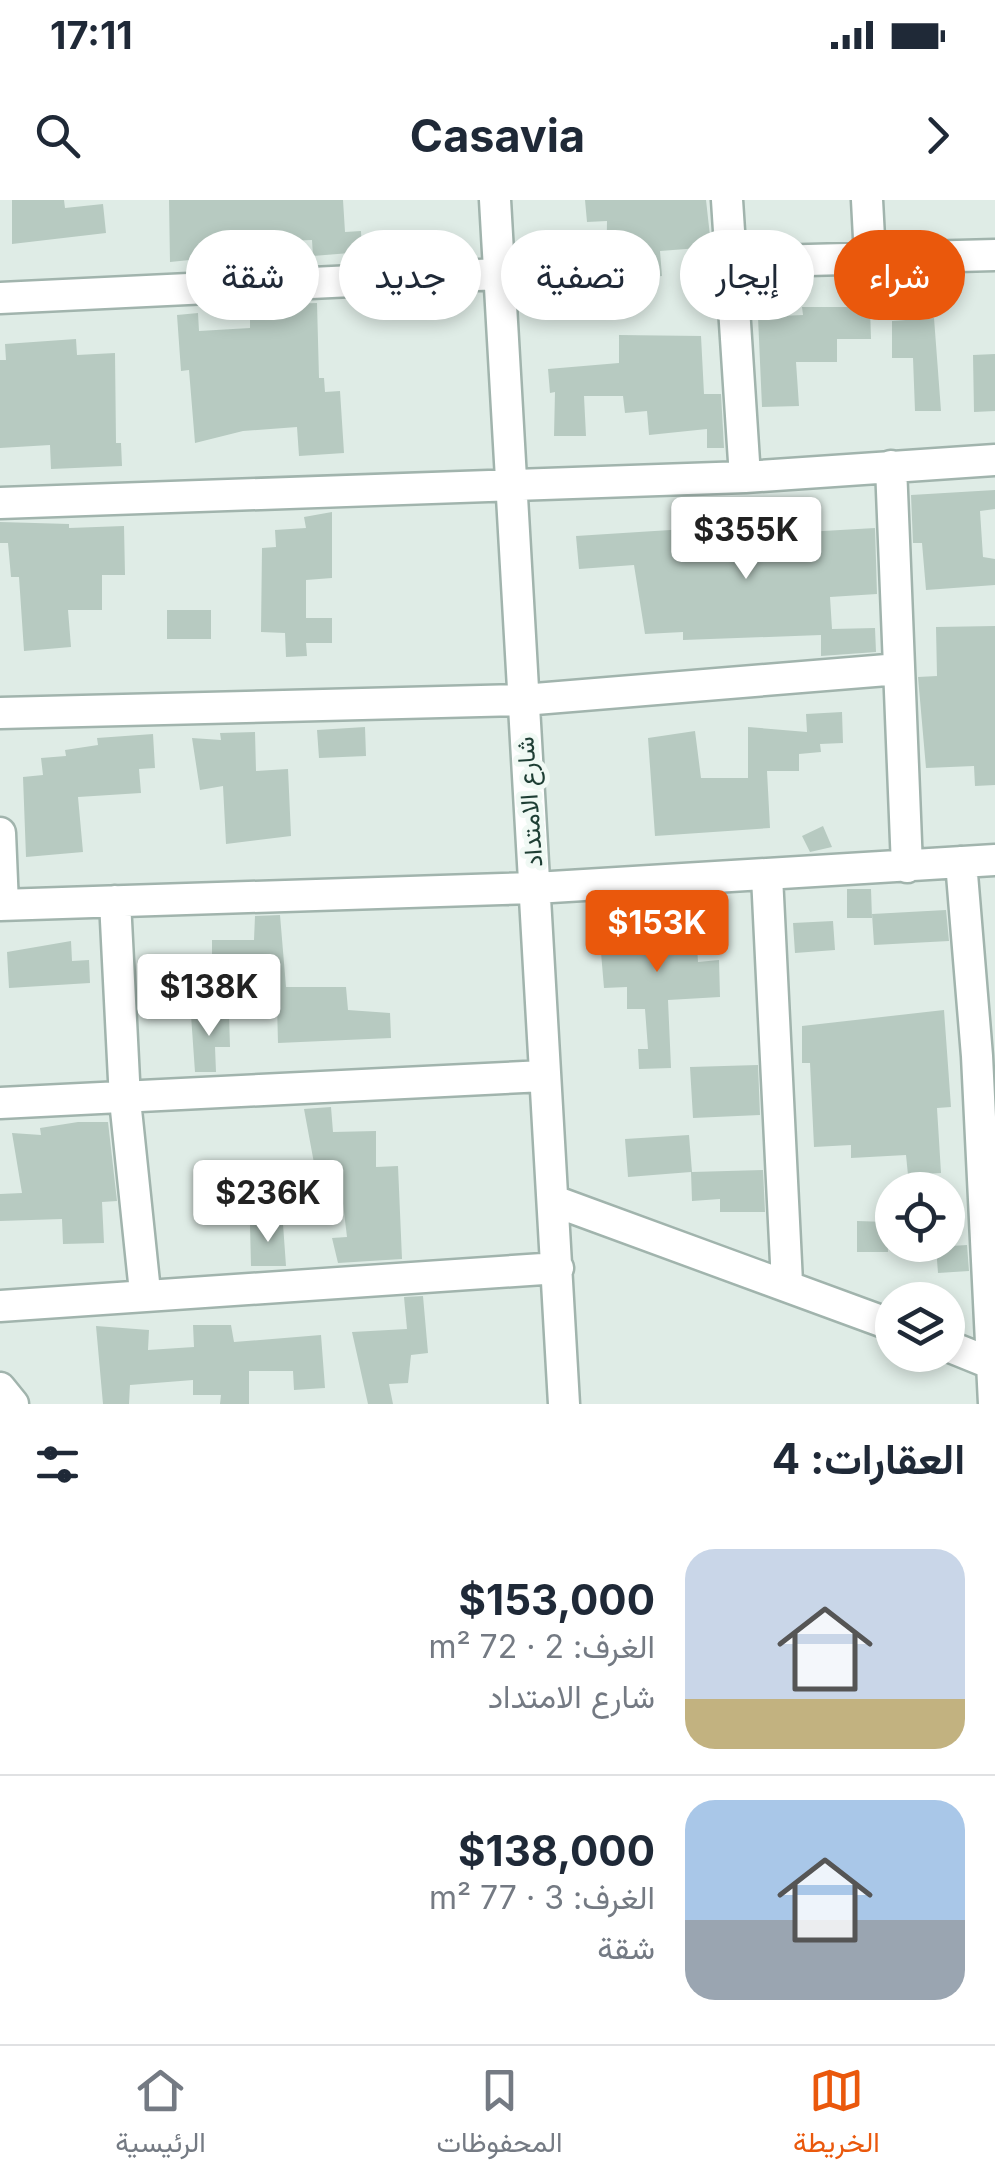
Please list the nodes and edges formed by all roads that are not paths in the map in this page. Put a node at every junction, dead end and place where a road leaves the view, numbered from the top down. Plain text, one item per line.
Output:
1 (495, 200) edge
2 (727, 200) edge
3 (866, 200) edge
4 (728, 230) edge
5 (868, 230) edge
6 (965, 255) edge
7 (995, 255) edge
8 (498, 274) junction
9 (0, 298) edge
10 (734, 320) edge
11 (995, 460) edge
12 (891, 466) junction
13 (745, 477) junction
14 (509, 484) junction
15 (0, 504) edge
16 (900, 669) junction
17 (523, 700) junction
18 (0, 714) edge
19 (0, 834) edge
20 (995, 860) edge
21 (961, 862) junction
22 (907, 867) junction
23 (766, 876) junction
24 (535, 888) junction
25 (115, 901) junction
26 (2, 905) edge
27 (986, 1056) edge
28 (544, 1076) junction
29 (125, 1100) junction
30 (0, 1104) edge
31 (554, 1201) junction
32 (558, 1268) junction
33 (786, 1283) junction
34 (145, 1292) junction
35 (0, 1306) edge
36 (875, 1318) edge
37 (965, 1353) edge
38 (993, 1364) edge
39 (0, 1388) edge
40 (14, 1404) edge
41 (564, 1404) edge
42 (994, 1404) edge

1 - 8 street, شارع الامتداد
2 - 4 street
3 - 5 street
6 - 7 street
8 - 9 street
8 - 14 street, شارع الامتداد
10 - 13 street
11 - 12 street
12 - 13 street
12 - 16 street
13 - 14 street
14 - 15 street
14 - 17 street, شارع الامتداد
16 - 17 street
16 - 22 street
17 - 18 street
17 - 24 street, شارع الامتداد
19 - 26 street
20 - 21 street
21 - 22 street
21 - 27 street
22 - 23 street
23 - 24 street
23 - 33 street
24 - 25 street
24 - 28 street, شارع الامتداد
25 - 26 street
25 - 29 street
27 - 38 street
28 - 29 street
28 - 31 street, شارع الامتداد
29 - 30 street
29 - 34 street
31 - 32 street, شارع الامتداد
31 - 33 street
32 - 34 street
32 - 41 street, شارع الامتداد
33 - 36 street
34 - 35 street
37 - 38 street
38 - 42 street
39 - 40 street

